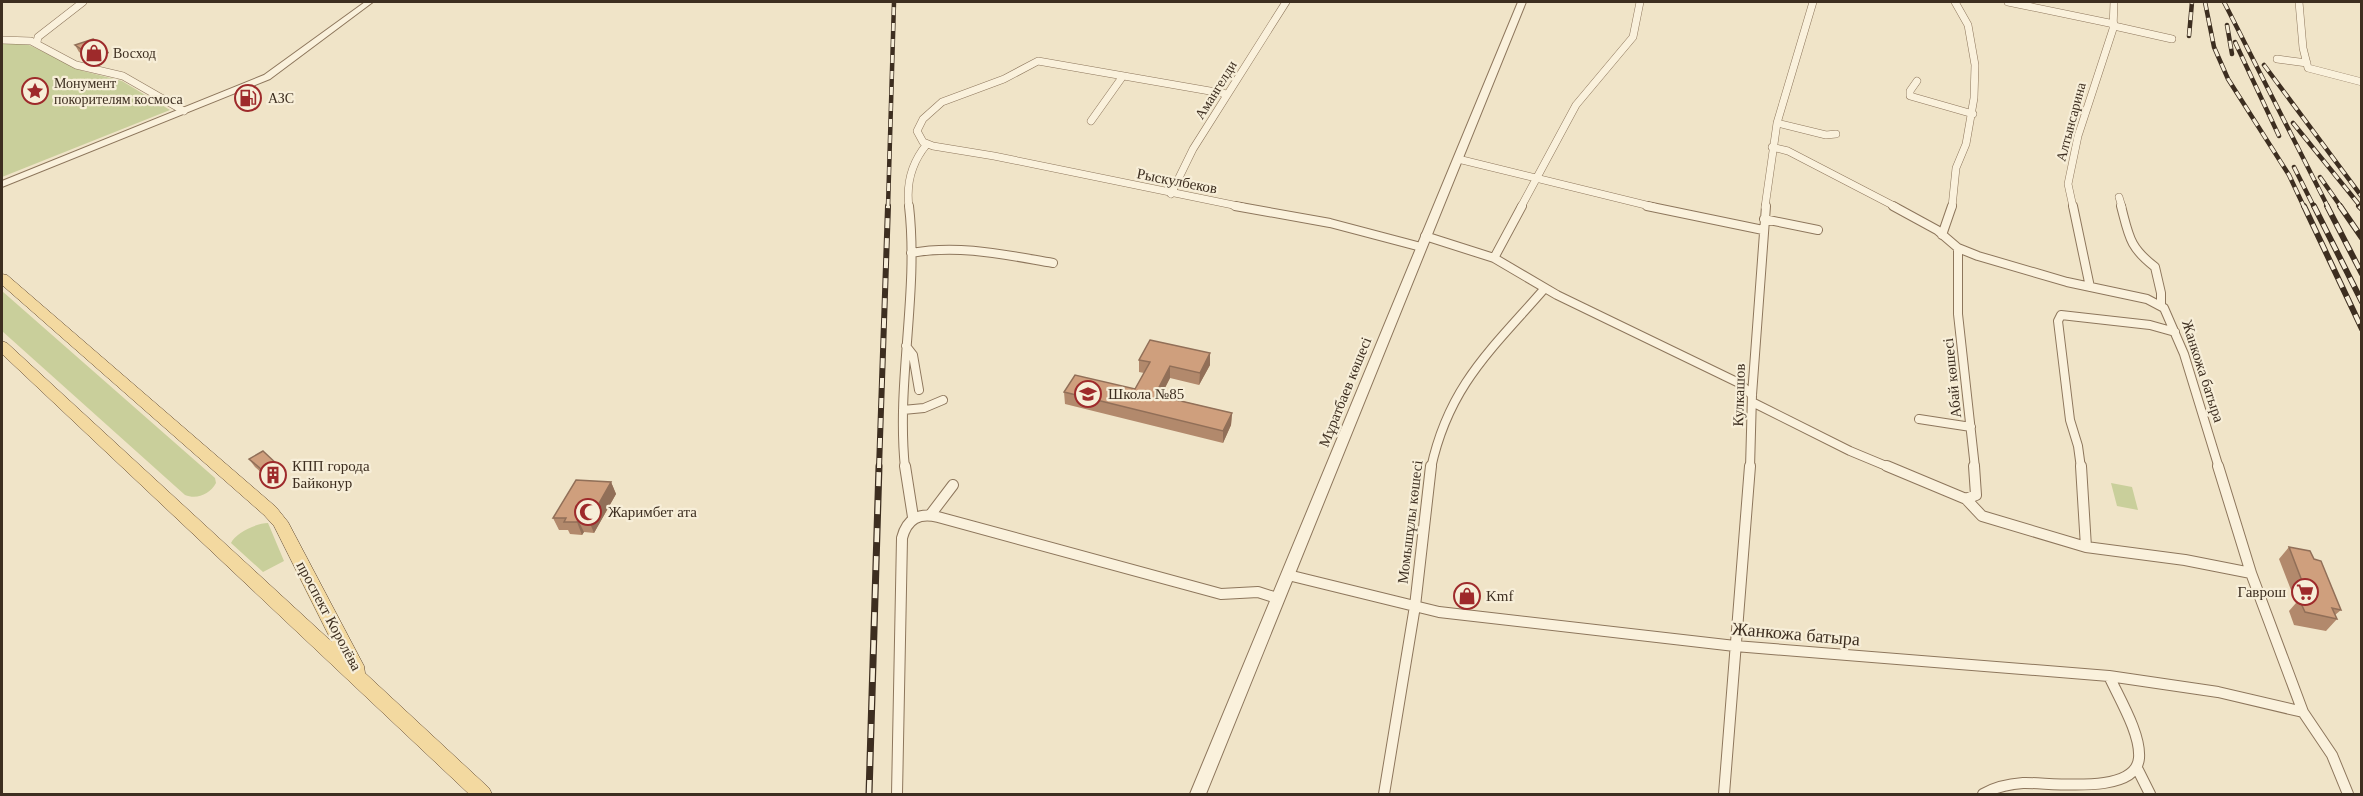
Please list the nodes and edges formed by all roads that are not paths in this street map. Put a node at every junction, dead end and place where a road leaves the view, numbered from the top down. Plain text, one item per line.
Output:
1 (83, 2) edge
2 (369, 2) edge
3 (1286, 2) edge
4 (1522, 2) edge
5 (1640, 2) edge
6 (1813, 2) edge
7 (1955, 2) edge
8 (2008, 2) edge
9 (2114, 2) edge
10 (2299, 2) edge
11 (2114, 25) junction
12 (2172, 39) dead end
13 (2, 40) edge
14 (37, 42) junction
15 (2277, 59) dead end
16 (2307, 63) junction
17 (1123, 76) junction
18 (1917, 81) dead end
19 (2361, 82) edge
20 (1227, 94) junction
21 (184, 111) junction
22 (1973, 114) junction
23 (1091, 121) dead end
24 (1777, 123) junction
25 (1836, 134) dead end
26 (927, 144) junction
27 (1772, 147) junction
28 (1458, 159) junction
29 (1535, 178) junction
30 (2, 184) edge
31 (1171, 194) junction
32 (2119, 197) dead end
33 (1764, 219) junction
34 (1763, 230) junction
35 (1818, 230) dead end
36 (1942, 235) junction
37 (1423, 242) junction
38 (1958, 248) junction
39 (911, 253) junction
40 (1494, 258) junction
41 (1053, 263) dead end
42 (2, 278) edge
43 (2090, 287) junction
44 (1545, 288) junction
45 (2161, 304) junction
46 (2175, 332) junction
47 (2, 346) edge
48 (906, 346) junction
49 (920, 390) dead end
50 (1752, 398) junction
51 (943, 400) dead end
52 (903, 410) junction
53 (1919, 419) dead end
54 (1971, 427) junction
55 (953, 485) dead end
56 (1966, 499) junction
57 (931, 514) junction
58 (913, 517) junction
59 (2086, 547) junction
60 (2251, 573) junction
61 (1288, 575) junction
62 (1277, 598) junction
63 (1415, 606) junction
64 (1736, 646) junction
65 (2109, 676) junction
66 (368, 689) junction
67 (2303, 712) junction
68 (2138, 770) junction
69 (482, 795) edge
70 (897, 795) edge
71 (1198, 795) edge
72 (1384, 795) edge
73 (1724, 795) edge
74 (1983, 795) edge
75 (2150, 795) edge
76 (2348, 795) edge

1 - 14 street
2 - 21 street
3 - 20 street, Амангелди
4 - 28 street, Мұратбаев көшесі
5 - 29 street
6 - 24 street, Кулкашов
7 - 22 street
8 - 11 street
9 - 11 street, Алтынсарина
10 - 16 street
11 - 12 street
11 - 43 street, Алтынсарина
13 - 14 street
14 - 21 street
15 - 16 street
16 - 19 street
17 - 20 street
17 - 23 street
17 - 26 street
18 - 22 street
20 - 31 street, Амангелди
21 - 30 street
22 - 36 street
24 - 25 street
24 - 27 street, Кулкашов
26 - 31 street, Рыскулбеков
26 - 39 street
27 - 33 street, Кулкашов
27 - 36 street
28 - 29 street
28 - 37 street, Мұратбаев көшесі
29 - 34 street
29 - 40 street
31 - 37 street, Рыскулбеков
32 - 45 street, Жанкожа батыра
33 - 34 street, Кулкашов
33 - 35 street
34 - 50 street, Кулкашов
36 - 38 street
37 - 40 street, Рыскулбеков
37 - 61 street, Мұратбаев көшесі
38 - 43 street
38 - 54 street, Абай көшесі
39 - 41 street
39 - 48 street
40 - 44 street, Рыскулбеков
42 - 66 main road, проспект Королёва
43 - 45 street
44 - 50 street, Рыскулбеков
44 - 63 street, Момышұлы көшесі
45 - 46 street, Жанкожа батыра
46 - 59 street
46 - 60 street, Жанкожа батыра
47 - 66 main road, проспект Королёва
48 - 49 street
48 - 52 street
50 - 56 street, Рыскулбеков
50 - 64 street, Кулкашов
51 - 52 street
52 - 58 street
53 - 54 street
54 - 56 street, Абай көшесі
55 - 57 street
56 - 59 street, Рыскулбеков
57 - 58 street
57 - 62 street
58 - 70 street
59 - 60 street, Рыскулбеков
60 - 67 street, Жанкожа батыра
61 - 62 street, Мұратбаев көшесі
61 - 63 street, Жанкожа батыра
62 - 71 street, Мұратбаев көшесі
63 - 64 street, Жанкожа батыра
63 - 72 street, Момышұлы көшесі
64 - 65 street, Жанкожа батыра
64 - 73 street, Кулкашов
65 - 67 street, Жанкожа батыра
65 - 68 street
66 - 69 main road
67 - 76 street, Жанкожа батыра
68 - 74 street
68 - 75 street

